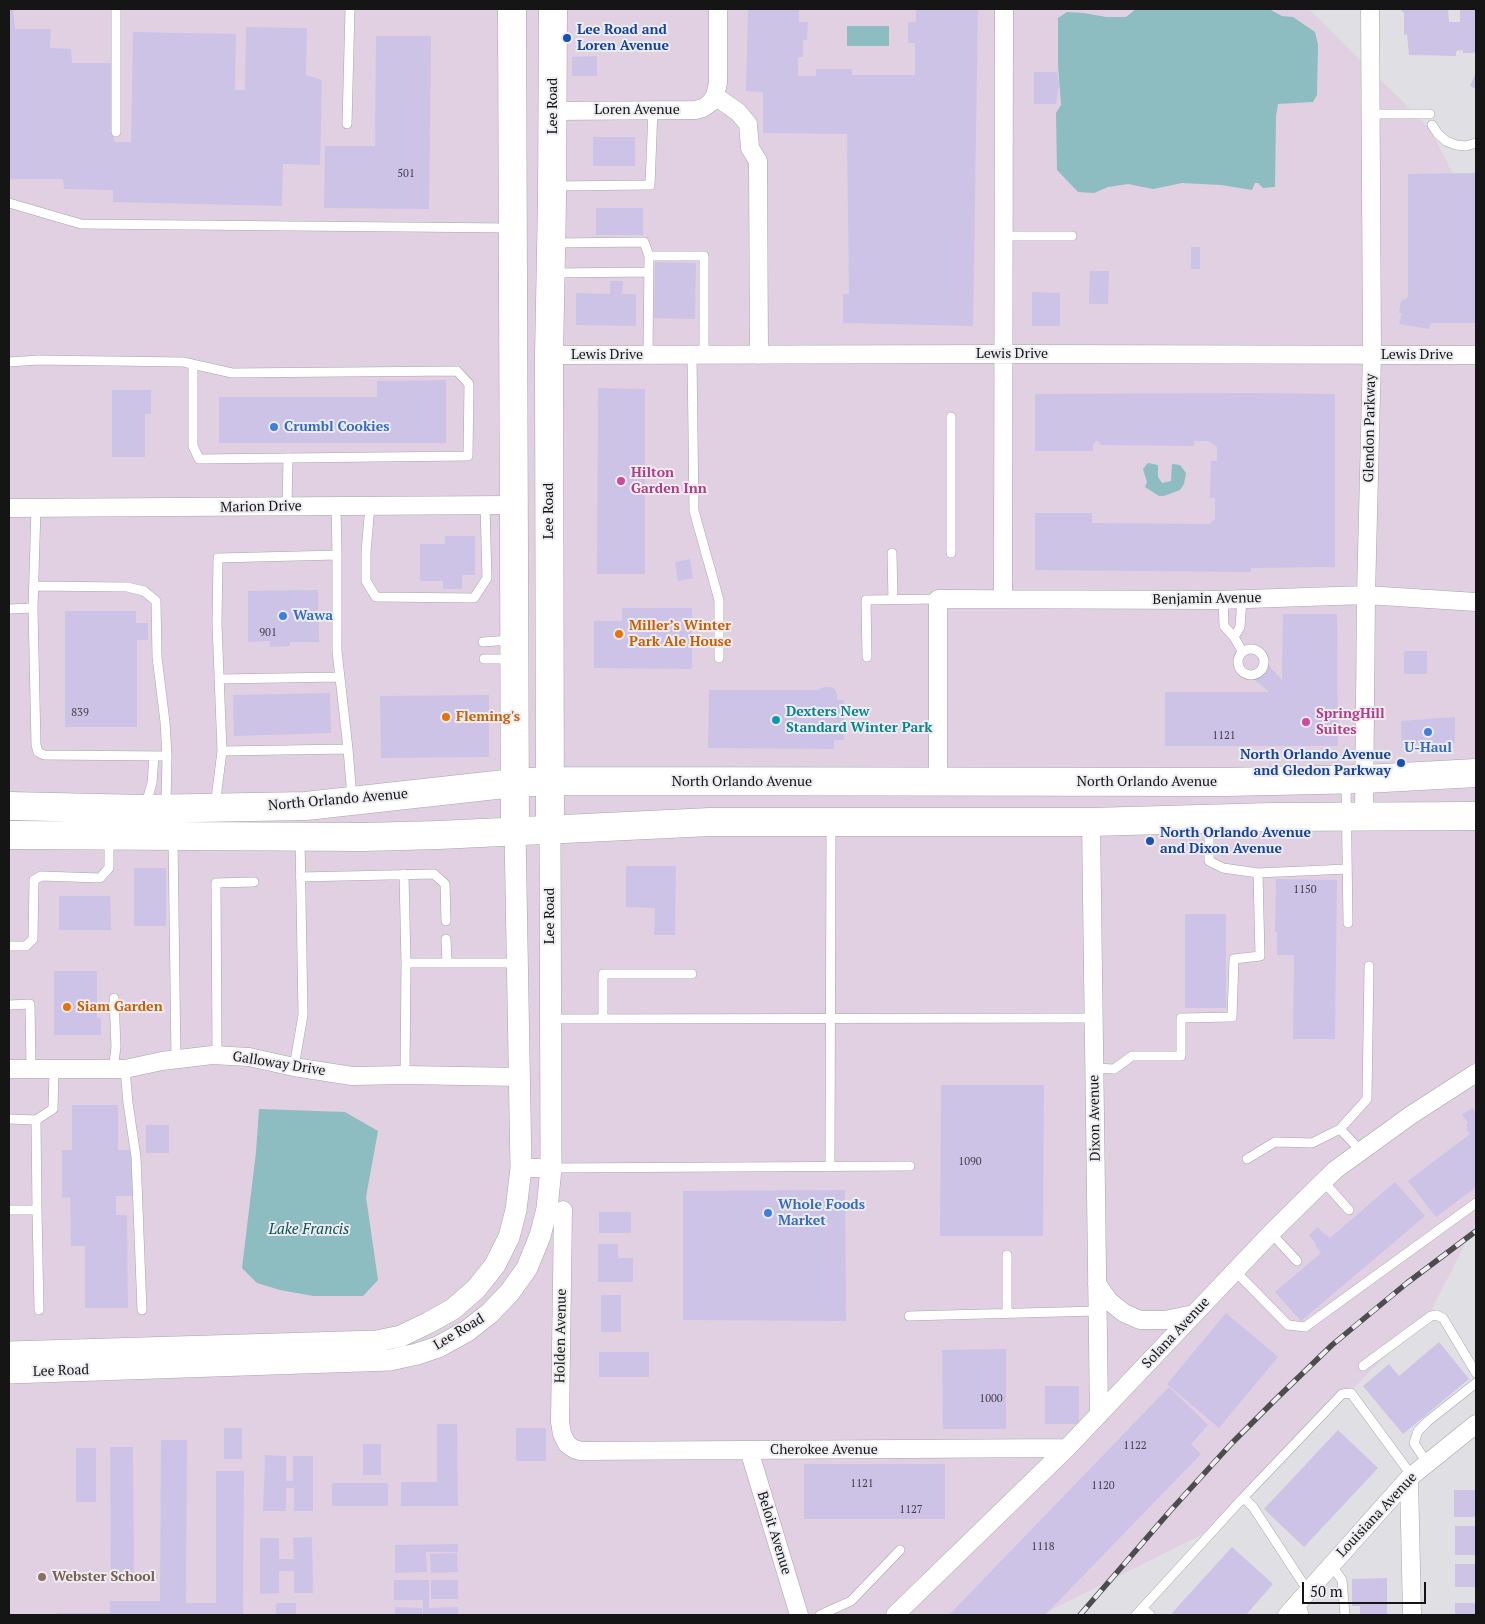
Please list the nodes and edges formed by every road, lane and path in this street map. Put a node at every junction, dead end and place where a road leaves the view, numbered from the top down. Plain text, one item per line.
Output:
1 (116, 9) edge
2 (350, 9) edge
3 (512, 9) edge
4 (552, 9) edge
5 (718, 9) edge
6 (1004, 9) edge
7 (1370, 9) edge
8 (714, 96) junction
9 (553, 110) junction
10 (653, 110) junction
11 (1371, 114) junction
12 (1430, 114) dead end
13 (347, 124) dead end
14 (1432, 125) dead end
15 (116, 132) dead end
16 (1476, 143) edge
17 (564, 186) junction
18 (9, 203) edge
19 (513, 228) junction
20 (1004, 236) junction
21 (1072, 236) dead end
22 (551, 243) junction
23 (648, 256) junction
24 (648, 272) junction
25 (550, 274) junction
26 (514, 305) junction
27 (1003, 354) junction
28 (548, 355) junction
29 (648, 355) junction
30 (698, 355) junction
31 (759, 355) junction
32 (1372, 355) junction
33 (1476, 355) edge
34 (9, 362) edge
35 (193, 364) junction
36 (951, 417) dead end
37 (288, 458) junction
38 (485, 505) junction
39 (513, 505) junction
40 (287, 506) junction
41 (336, 506) junction
42 (370, 506) junction
43 (9, 508) edge
44 (36, 508) junction
45 (892, 553) dead end
46 (951, 553) dead end
47 (337, 555) junction
48 (34, 586) junction
49 (1366, 595) junction
50 (938, 599) junction
51 (1003, 599) junction
52 (1242, 599) junction
53 (892, 600) junction
54 (1223, 600) junction
55 (1476, 602) edge
56 (9, 608) edge
57 (33, 608) junction
58 (1234, 637) junction
59 (483, 642) dead end
60 (513, 650) junction
61 (1242, 652) dead end
62 (866, 657) dead end
63 (719, 658) dead end
64 (484, 659) dead end
65 (340, 677) junction
66 (220, 679) junction
67 (348, 749) junction
68 (222, 751) junction
69 (154, 756) junction
70 (167, 756) junction
71 (1476, 773) edge
72 (1356, 779) junction
73 (550, 782) junction
74 (903, 782) junction
75 (938, 782) junction
76 (514, 783) junction
77 (352, 801) junction
78 (9, 806) edge
79 (215, 808) junction
80 (155, 809) junction
81 (1476, 816) edge
82 (1355, 817) junction
83 (1209, 819) junction
84 (831, 821) junction
85 (1090, 822) junction
86 (550, 830) junction
87 (515, 831) junction
88 (9, 835) edge
89 (109, 835) junction
90 (173, 835) junction
91 (300, 836) junction
92 (1347, 869) junction
93 (1258, 873) junction
94 (404, 874) junction
95 (300, 877) junction
96 (254, 882) dead end
97 (446, 921) dead end
98 (1348, 923) dead end
99 (446, 939) dead end
100 (9, 946) edge
101 (518, 962) junction
102 (406, 963) junction
103 (447, 964) junction
104 (1369, 966) dead end
105 (692, 974) dead end
106 (114, 998) dead end
107 (9, 1005) edge
108 (1093, 1018) junction
109 (550, 1019) junction
110 (603, 1019) junction
111 (831, 1019) junction
112 (217, 1055) junction
113 (176, 1059) junction
114 (294, 1067) junction
115 (1094, 1068) junction
116 (9, 1069) edge
117 (31, 1069) junction
118 (54, 1069) junction
119 (119, 1069) junction
120 (1476, 1074) edge
121 (405, 1075) junction
122 (520, 1077) junction
123 (9, 1119) edge
124 (36, 1120) junction
125 (1340, 1129) junction
126 (1361, 1151) junction
127 (1247, 1159) dead end
128 (830, 1166) junction
129 (910, 1166) dead end
130 (521, 1168) junction
131 (551, 1168) junction
132 (1323, 1182) junction
133 (1476, 1203) edge
134 (9, 1210) edge
135 (37, 1210) junction
136 (563, 1210) dead end
137 (1348, 1210) dead end
138 (1271, 1233) junction
139 (1007, 1255) dead end
140 (1297, 1260) dead end
141 (1235, 1271) junction
142 (1097, 1284) junction
143 (39, 1310) dead end
144 (142, 1310) dead end
145 (1097, 1311) junction
146 (1007, 1314) junction
147 (1194, 1314) junction
148 (909, 1316) dead end
149 (9, 1352) edge
150 (268, 1355) junction
151 (1363, 1366) dead end
152 (9, 1373) edge
153 (1476, 1373) edge
154 (1476, 1383) edge
155 (1099, 1415) junction
156 (1476, 1424) edge
157 (1067, 1448) junction
158 (749, 1450) junction
159 (581, 1451) joint
160 (1427, 1463) junction
161 (1410, 1477) junction
162 (1242, 1499) junction
163 (900, 1550) dead end
164 (1331, 1565) junction
165 (1304, 1602) edge
166 (1139, 1612) edge
167 (798, 1615) edge
168 (820, 1615) edge
169 (895, 1615) edge
170 (1150, 1615) edge
171 (1287, 1615) edge
172 (1345, 1615) edge
173 (1412, 1615) edge

1 - 15 lane
2 - 13 lane
3 - 19 main road, Lee Road
4 - 9 main road, Lee Road
5 - 8 street
6 - 20 street
7 - 11 street, Glendon Parkway
8 - 10 street, Loren Avenue
8 - 31 street
9 - 10 street, Loren Avenue
9 - 17 main road, Lee Road
10 - 17 lane
11 - 12 lane
11 - 32 street, Glendon Parkway
14 - 16 lane
17 - 22 main road, Lee Road
18 - 19 lane
19 - 26 main road, Lee Road
20 - 21 lane
20 - 27 street
22 - 23 lane
22 - 25 main road, Lee Road
23 - 24 lane
23 - 30 lane
24 - 25 lane
24 - 29 lane
25 - 28 main road, Lee Road
26 - 28 main road
26 - 39 main road, Lee Road
27 - 31 street, Lewis Drive
27 - 32 street, Lewis Drive
27 - 51 street
28 - 29 street, Lewis Drive
28 - 73 main road, Lee Road
29 - 30 street, Lewis Drive
30 - 31 street, Lewis Drive
30 - 63 lane
32 - 33 street, Lewis Drive
32 - 49 street, Glendon Parkway
34 - 35 lane
35 - 37 lane
35 - 37 lane
36 - 46 lane
37 - 40 lane
38 - 39 street, Marion Drive
38 - 42 street, Marion Drive
38 - 42 lane
39 - 60 main road, Lee Road
40 - 41 street, Marion Drive
40 - 44 street, Marion Drive
41 - 42 street, Marion Drive
41 - 47 lane
43 - 44 street, Marion Drive
44 - 48 lane
45 - 53 lane
47 - 65 lane
47 - 66 lane
48 - 57 lane
48 - 70 lane
49 - 52 street, Benjamin Avenue
49 - 55 street, Benjamin Avenue
49 - 72 street, Glendon Parkway
50 - 51 street, Benjamin Avenue
50 - 53 lane
50 - 75 street
51 - 54 street, Benjamin Avenue
52 - 54 street, Benjamin Avenue
52 - 58 lane
53 - 62 lane
54 - 58 lane
56 - 57 lane
57 - 69 lane
58 - 61 lane
59 - 60 lane
60 - 64 lane
60 - 76 main road, Lee Road
65 - 66 lane
65 - 67 lane
66 - 68 lane
67 - 68 lane
67 - 77 lane
68 - 79 lane
69 - 70 lane
69 - 80 lane
70 - 80 lane
71 - 72 main road, North Orlando Avenue
72 - 75 main road, North Orlando Avenue
72 - 82 street, Glendon Parkway
73 - 74 main road, North Orlando Avenue
73 - 76 main road, North Orlando Avenue
73 - 86 main road, Lee Road
74 - 75 main road, North Orlando Avenue
74 - 84 main road
76 - 77 main road, North Orlando Avenue
76 - 87 main road, Lee Road
77 - 79 main road, North Orlando Avenue
78 - 80 main road, North Orlando Avenue
79 - 80 main road, North Orlando Avenue
81 - 82 main road
82 - 83 main road
82 - 92 lane
83 - 85 main road
83 - 93 lane
84 - 85 main road
84 - 86 main road
84 - 111 lane
85 - 108 street, Dixon Avenue
86 - 87 main road
86 - 109 street, Lee Road
87 - 91 main road
87 - 101 street, Lee Road
88 - 89 main road
89 - 90 main road
89 - 100 lane
90 - 91 main road
90 - 113 lane
91 - 95 lane
92 - 93 lane
92 - 98 lane
93 - 115 lane
94 - 95 lane
94 - 97 lane
94 - 102 lane
95 - 114 lane
96 - 112 lane
99 - 103 lane
101 - 103 lane
101 - 122 street, Lee Road
102 - 103 lane
102 - 121 lane
104 - 125 lane
105 - 110 lane
106 - 119 lane
107 - 117 lane
108 - 111 lane
108 - 115 street, Dixon Avenue
109 - 110 lane
109 - 131 street, Lee Road
110 - 111 lane
111 - 128 lane
112 - 113 street, Galloway Drive
112 - 114 street, Galloway Drive
113 - 119 street, Galloway Drive
114 - 121 street, Galloway Drive
115 - 142 street, Dixon Avenue
116 - 117 street, Galloway Drive
117 - 118 street, Galloway Drive
118 - 119 street, Galloway Drive
118 - 124 lane
119 - 144 lane
120 - 126 street, Solana Avenue
121 - 122 street, Galloway Drive
122 - 130 street, Lee Road
123 - 124 lane
124 - 135 lane
125 - 126 lane
125 - 127 lane
126 - 132 street, Solana Avenue
128 - 129 lane
128 - 131 lane
130 - 131 street
130 - 150 street, Lee Road
131 - 150 street, Lee Road
132 - 137 lane
132 - 138 street, Solana Avenue
133 - 141 lane
134 - 135 lane
135 - 143 lane
136 - 159 street, Holden Avenue
138 - 140 lane
138 - 141 street, Solana Avenue
139 - 146 lane
141 - 147 street, Solana Avenue
142 - 145 street, Dixon Avenue
142 - 147 street
145 - 146 lane
145 - 155 street, Dixon Avenue
146 - 148 lane
147 - 155 street, Solana Avenue
149 - 150 street, Lee Road
150 - 152 street, Lee Road
151 - 153 lane
154 - 160 lane
155 - 157 street, Solana Avenue
156 - 160 street, Louisiana Avenue
157 - 158 street, Cherokee Avenue
157 - 169 street, Solana Avenue
158 - 159 street, Cherokee Avenue
158 - 167 street, Beloit Avenue
160 - 161 street, Louisiana Avenue
161 - 162 lane
161 - 164 street, Louisiana Avenue
161 - 173 street
162 - 165 lane
162 - 166 lane
163 - 168 lane
164 - 165 street, Louisiana Avenue
164 - 172 lane
165 - 171 street, Louisiana Avenue
166 - 170 lane

